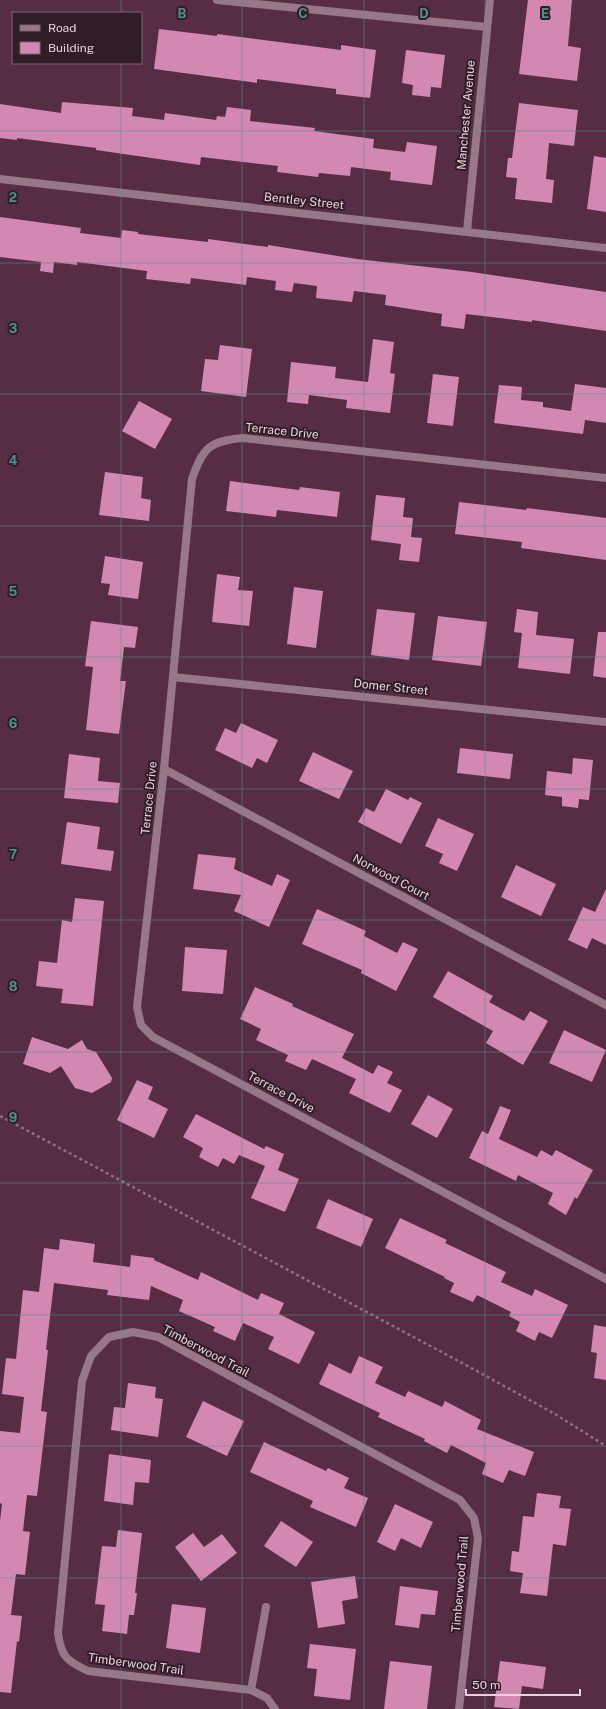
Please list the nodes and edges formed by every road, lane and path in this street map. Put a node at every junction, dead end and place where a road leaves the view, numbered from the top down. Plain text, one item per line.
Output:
1 (217, 0) edge
2 (490, 0) edge
3 (487, 27) junction
4 (0, 179) edge
5 (467, 232) junction
6 (606, 248) edge
7 (606, 478) edge
8 (173, 677) junction
9 (606, 722) edge
10 (164, 769) junction
11 (606, 1005) edge
12 (0, 1116) edge
13 (606, 1279) edge
14 (606, 1446) edge
15 (266, 1606) dead end
16 (251, 1690) junction
17 (275, 1709) edge
18 (459, 1709) edge

1 - 3 street
2 - 3 street, Manchester Avenue
3 - 5 street, Manchester Avenue
4 - 5 street, Bentley Street
5 - 6 street, Bentley Street
7 - 8 street, Terrace Drive
8 - 9 street, Domer Street
8 - 10 street, Terrace Drive
10 - 11 street, Norwood Court
10 - 13 street, Terrace Drive
12 - 14 path
15 - 16 street
16 - 17 street, Timberwood Trail
16 - 18 street, Timberwood Trail

